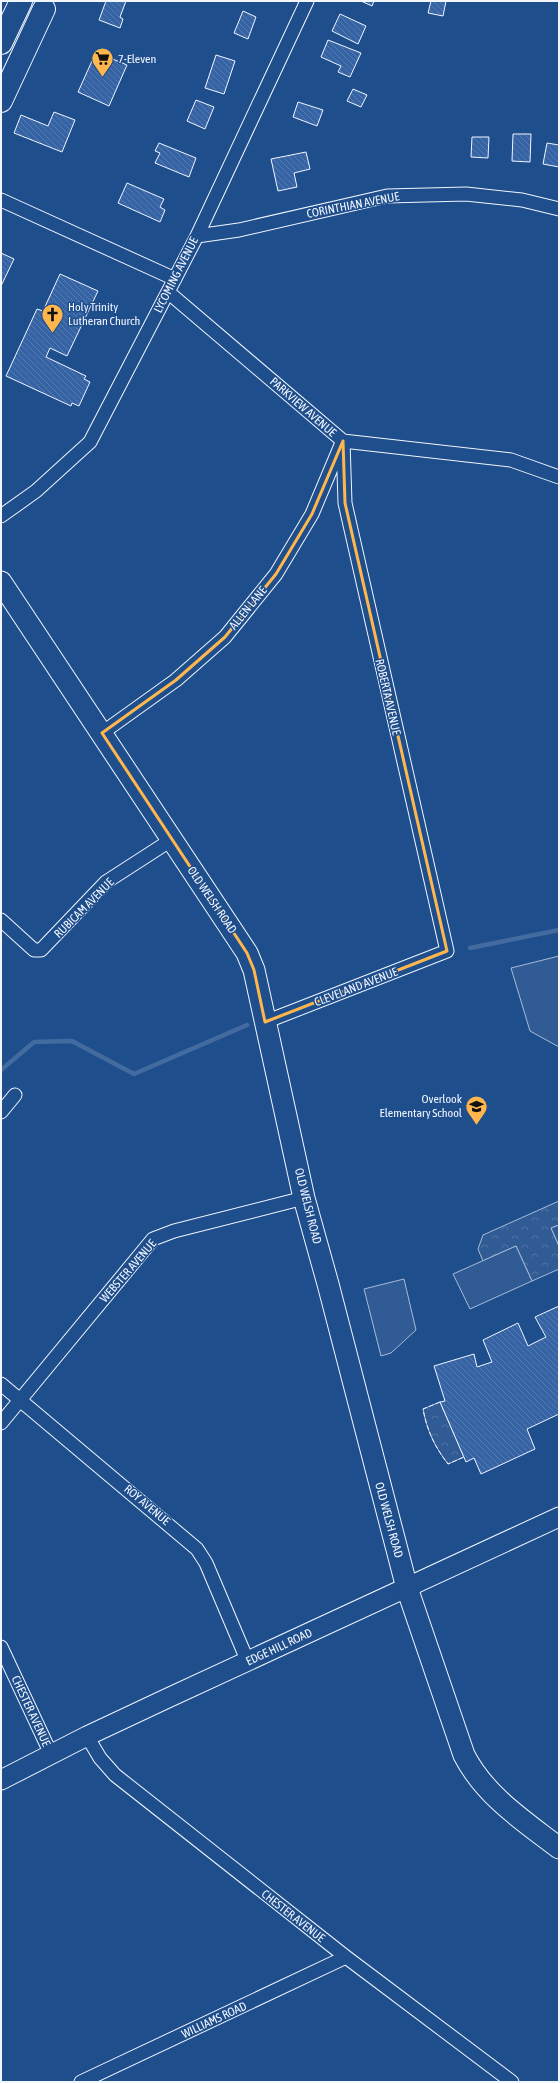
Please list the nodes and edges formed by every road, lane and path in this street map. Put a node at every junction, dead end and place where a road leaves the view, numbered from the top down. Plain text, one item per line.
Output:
1 (21, 1) edge
2 (307, 1) edge
3 (46, 3) edge
4 (1, 43) edge
5 (1, 101) edge
6 (1, 200) edge
7 (559, 209) edge
8 (197, 236) junction
9 (175, 278) junction
10 (168, 292) junction
11 (343, 441) junction
12 (559, 477) edge
13 (1, 516) edge
14 (1, 582) edge
15 (102, 733) junction
16 (171, 840) junction
17 (1, 920) edge
18 (447, 951) joint
19 (265, 1022) junction
20 (15, 1095) dead end
21 (1, 1112) edge
22 (304, 1198) junction
23 (1, 1384) edge
24 (20, 1400) junction
25 (1, 1423) edge
26 (559, 1517) edge
27 (407, 1588) junction
28 (1, 1647) edge
29 (248, 1662) junction
30 (87, 1736) junction
31 (51, 1754) junction
32 (1, 1780) edge
33 (559, 1848) edge
34 (346, 1957) junction
35 (81, 2082) edge
36 (512, 2082) edge

1 - 4 highway
2 - 8 street, LYCOMING AVENUE
3 - 5 highway
6 - 9 street
7 - 8 street, CORINTHIAN AVENUE
8 - 9 street, LYCOMING AVENUE
9 - 10 street, LYCOMING AVENUE
10 - 11 street, PARKVIEW AVENUE
10 - 13 street, LYCOMING AVENUE
11 - 12 street, PARKVIEW AVENUE
11 - 15 street, ALLEN LANE
11 - 18 street, ROBERTA AVENUE
14 - 15 main road, OLD WELSH ROAD
15 - 16 main road, OLD WELSH ROAD
16 - 17 street, RUBICAM AVENUE
16 - 19 main road, OLD WELSH ROAD
18 - 19 street, CLEVELAND AVENUE
19 - 22 main road, OLD WELSH ROAD
20 - 21 street
22 - 24 street, WEBSTER AVENUE
22 - 27 main road, OLD WELSH ROAD
23 - 24 street, ROY AVENUE
24 - 25 street, WEBSTER AVENUE
24 - 29 street, ROY AVENUE
26 - 27 street, EDGE HILL ROAD
27 - 29 street, EDGE HILL ROAD
27 - 33 main road, OLD WELSH ROAD
28 - 31 street, CHESTER AVENUE
29 - 30 street, EDGE HILL ROAD
30 - 31 street, EDGE HILL ROAD
30 - 34 street, CHESTER AVENUE
31 - 32 street, EDGE HILL ROAD
34 - 35 street, WILLIAMS ROAD
34 - 36 street, CHESTER AVENUE

